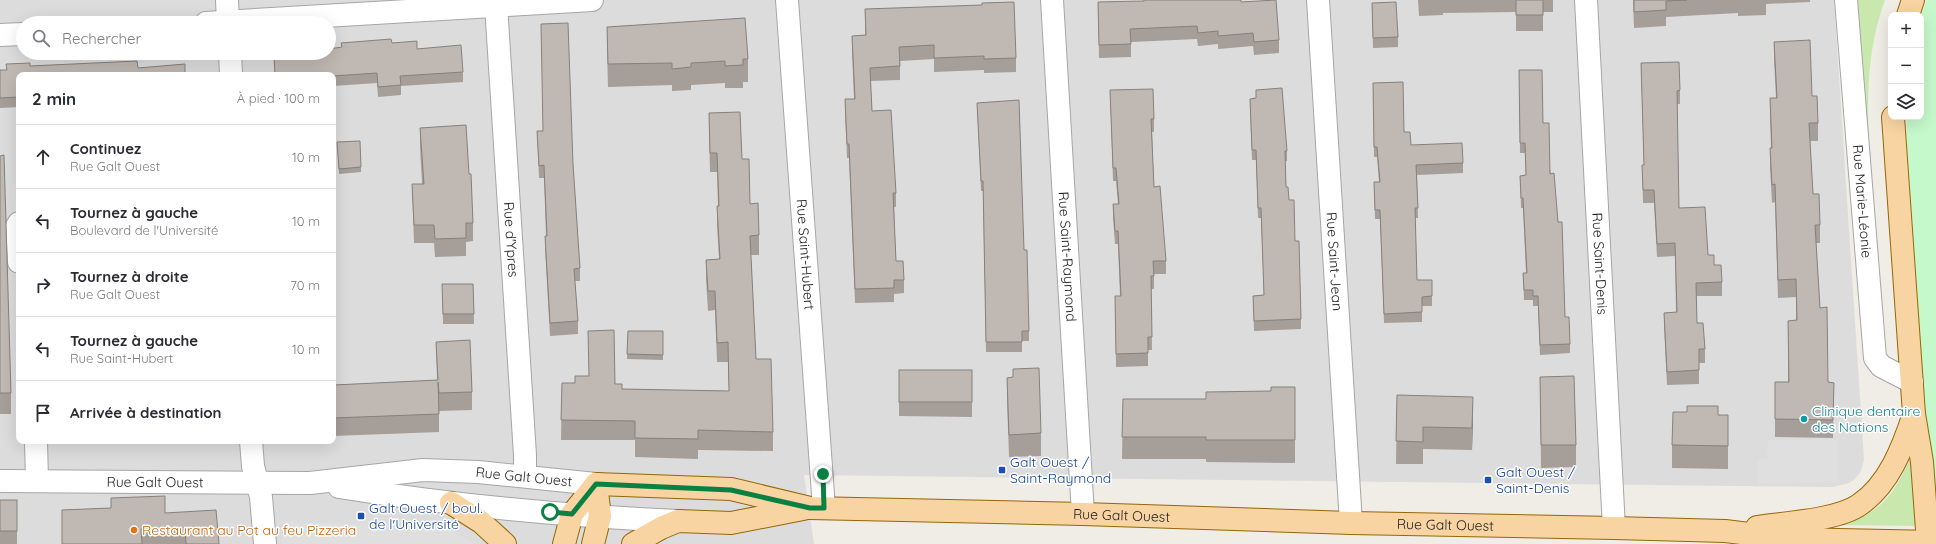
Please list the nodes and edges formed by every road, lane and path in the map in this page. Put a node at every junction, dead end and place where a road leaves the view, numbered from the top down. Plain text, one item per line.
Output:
1 (227, 0) edge
2 (592, 0) edge
3 (787, 0) edge
4 (1052, 0) edge
5 (1318, 0) edge
6 (1586, 0) edge
7 (1846, 0) edge
8 (1913, 0) edge
9 (496, 5) junction
10 (1909, 12) edge
11 (228, 16) edge
12 (323, 16) edge
13 (16, 34) edge
14 (0, 35) edge
15 (230, 60) edge
16 (231, 72) edge
17 (1893, 120) edge
18 (1912, 382) junction
19 (1914, 414) junction
20 (36, 444) edge
21 (251, 444) edge
22 (525, 475) junction
23 (0, 481) edge
24 (37, 481) junction
25 (257, 482) junction
26 (310, 483) junction
27 (596, 484) junction
28 (451, 503) junction
29 (817, 508) junction
30 (572, 514) junction
31 (1083, 514) junction
32 (600, 516) junction
33 (678, 521) junction
34 (1351, 523) junction
35 (1614, 528) junction
36 (1725, 531) junction
37 (1932, 543) edge
38 (265, 544) edge
39 (505, 544) edge
40 (564, 544) edge
41 (593, 544) edge
42 (633, 544) edge

1 - 11 street
2 - 9 street
3 - 29 street, Rue Saint-Hubert
4 - 31 street, Rue Saint-Raymond
5 - 34 street, Rue Saint-Jean
6 - 35 street, Rue Saint-Denis
7 - 18 street, Rue Marie-Léonie
8 - 10 main road
9 - 12 street
9 - 22 street, Rue d'Ypres
13 - 14 street
15 - 16 street
17 - 18 main road
18 - 19 main road
19 - 36 main road
19 - 37 main road
20 - 24 street
21 - 25 street
22 - 26 street, Rue Galt Ouest
22 - 27 street, Rue Galt Ouest
23 - 24 street, Rue Galt Ouest
24 - 25 street, Rue Galt Ouest
25 - 26 street, Rue Galt Ouest
25 - 38 street
26 - 28 street, Rue Galt Ouest
27 - 29 main road, Rue Galt Ouest
27 - 30 main road
27 - 32 main road
28 - 30 street, Rue Galt Ouest
28 - 39 main road
29 - 31 main road, Rue Galt Ouest
29 - 33 main road
30 - 32 street, Rue Galt Ouest
30 - 40 main road
31 - 34 main road, Rue Galt Ouest
32 - 33 street, Rue Galt Ouest
32 - 41 main road
33 - 42 main road
34 - 35 main road, Rue Galt Ouest
35 - 36 main road, Rue Galt Ouest
36 - 37 main road, Rue Galt Ouest

